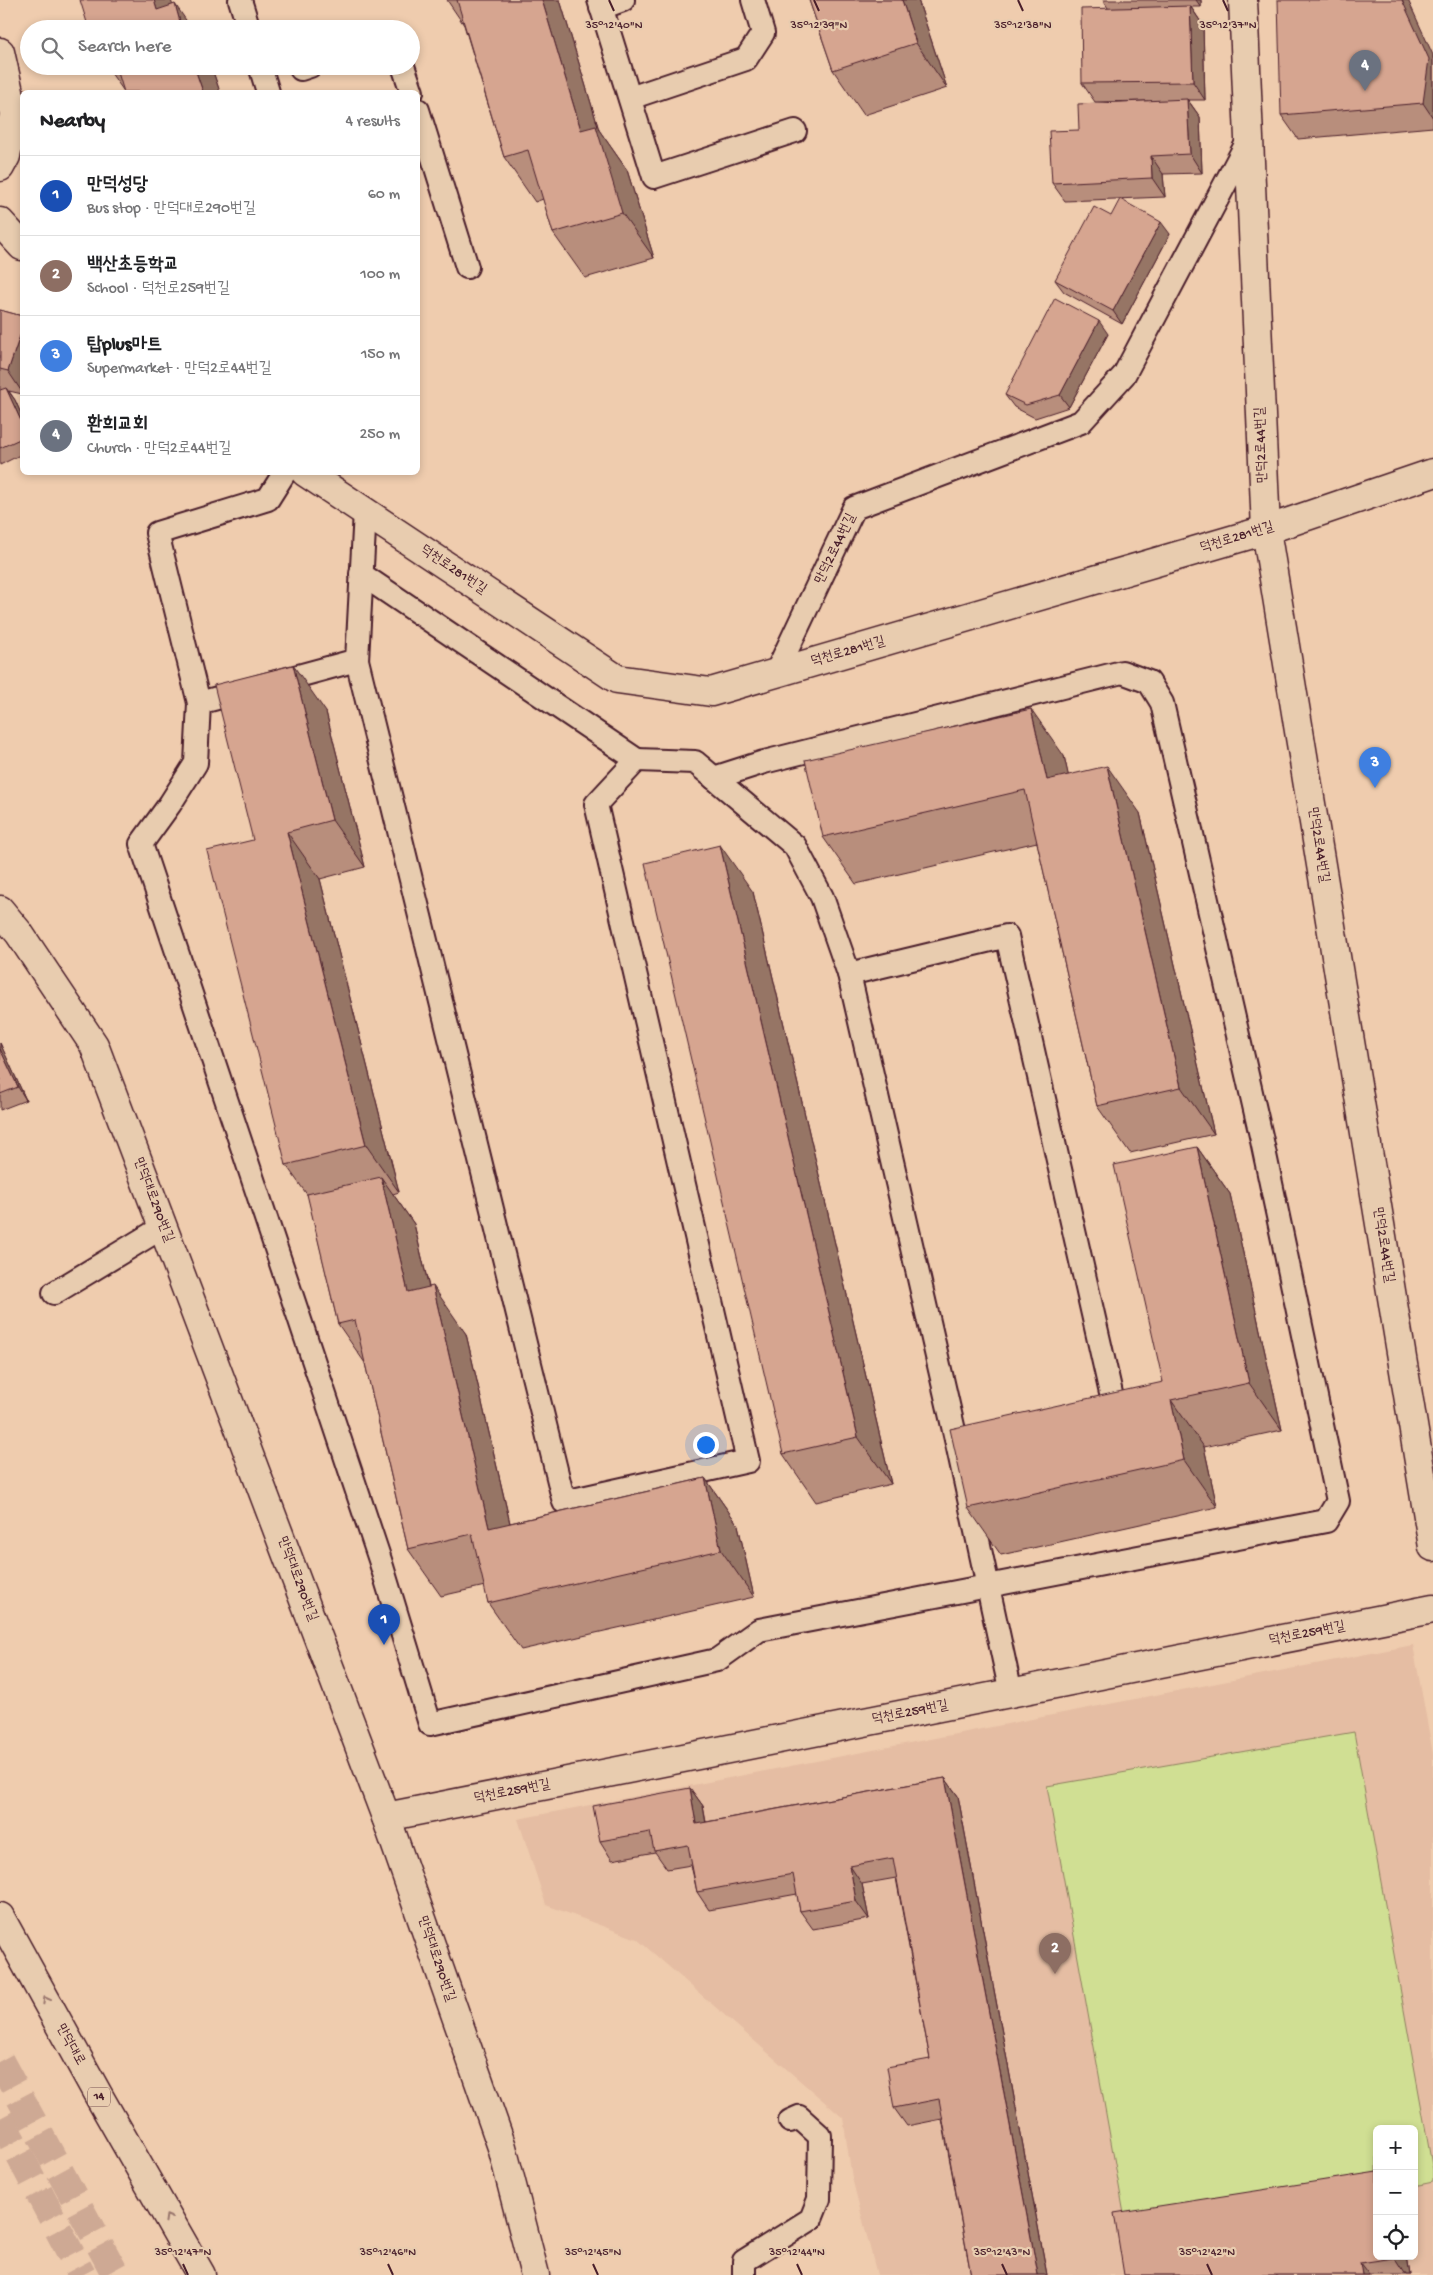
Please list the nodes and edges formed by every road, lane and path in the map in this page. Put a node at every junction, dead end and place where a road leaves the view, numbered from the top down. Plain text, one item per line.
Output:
1 (240, 0) edge
2 (623, 0) edge
3 (753, 0) edge
4 (1243, 0) edge
5 (600, 4) edge
6 (246, 20) edge
7 (0, 52) edge
8 (263, 75) edge
9 (406, 75) edge
10 (267, 90) edge
11 (411, 90) edge
12 (630, 98) junction
13 (420, 124) edge
14 (796, 131) dead end
15 (1249, 139) junction
16 (426, 166) edge
17 (0, 167) edge
18 (0, 222) edge
19 (20, 244) edge
20 (467, 267) dead end
21 (1433, 473) edge
22 (282, 475) edge
23 (310, 475) edge
24 (364, 511) junction
25 (1266, 530) junction
26 (361, 574) junction
27 (357, 660) junction
28 (776, 673) junction
29 (199, 703) junction
30 (637, 760) junction
31 (714, 778) junction
32 (0, 910) edge
33 (849, 974) junction
34 (164, 1227) junction
35 (54, 1293) dead end
36 (1078, 1420) edge
37 (1433, 1547) edge
38 (988, 1586) junction
39 (1433, 1609) edge
40 (1011, 1693) junction
41 (386, 1817) junction
42 (0, 1917) edge
43 (790, 2121) dead end
44 (202, 2275) edge
45 (536, 2275) edge
46 (744, 2275) edge

1 - 6 lane
2 - 5 lane
3 - 12 lane
4 - 15 street, 만덕2로44번길
5 - 12 lane
7 - 17 street
8 - 10 lane
9 - 11 lane
12 - 14 lane
13 - 16 lane
15 - 25 street, 만덕2로44번길
15 - 28 lane, 만덕2로44번길
16 - 20 lane
18 - 19 street
21 - 25 street, 덕천로281번길
22 - 29 lane
23 - 24 street, 덕천로281번길
24 - 26 lane
24 - 28 street, 덕천로281번길
25 - 28 street, 덕천로281번길
25 - 37 street, 만덕2로44번길
26 - 27 lane
26 - 30 lane
27 - 29 lane
27 - 30 lane
29 - 38 lane
30 - 31 lane
31 - 33 lane
31 - 38 lane
32 - 34 street, 만덕대로290번길
33 - 36 lane
33 - 38 lane
34 - 35 lane
34 - 41 street, 만덕대로290번길
38 - 40 lane
39 - 40 street, 덕천로259번길
40 - 41 street, 덕천로259번길
41 - 45 street, 만덕대로290번길
44 -> 42 street, 만덕대로 / 14
43 - 46 lane

